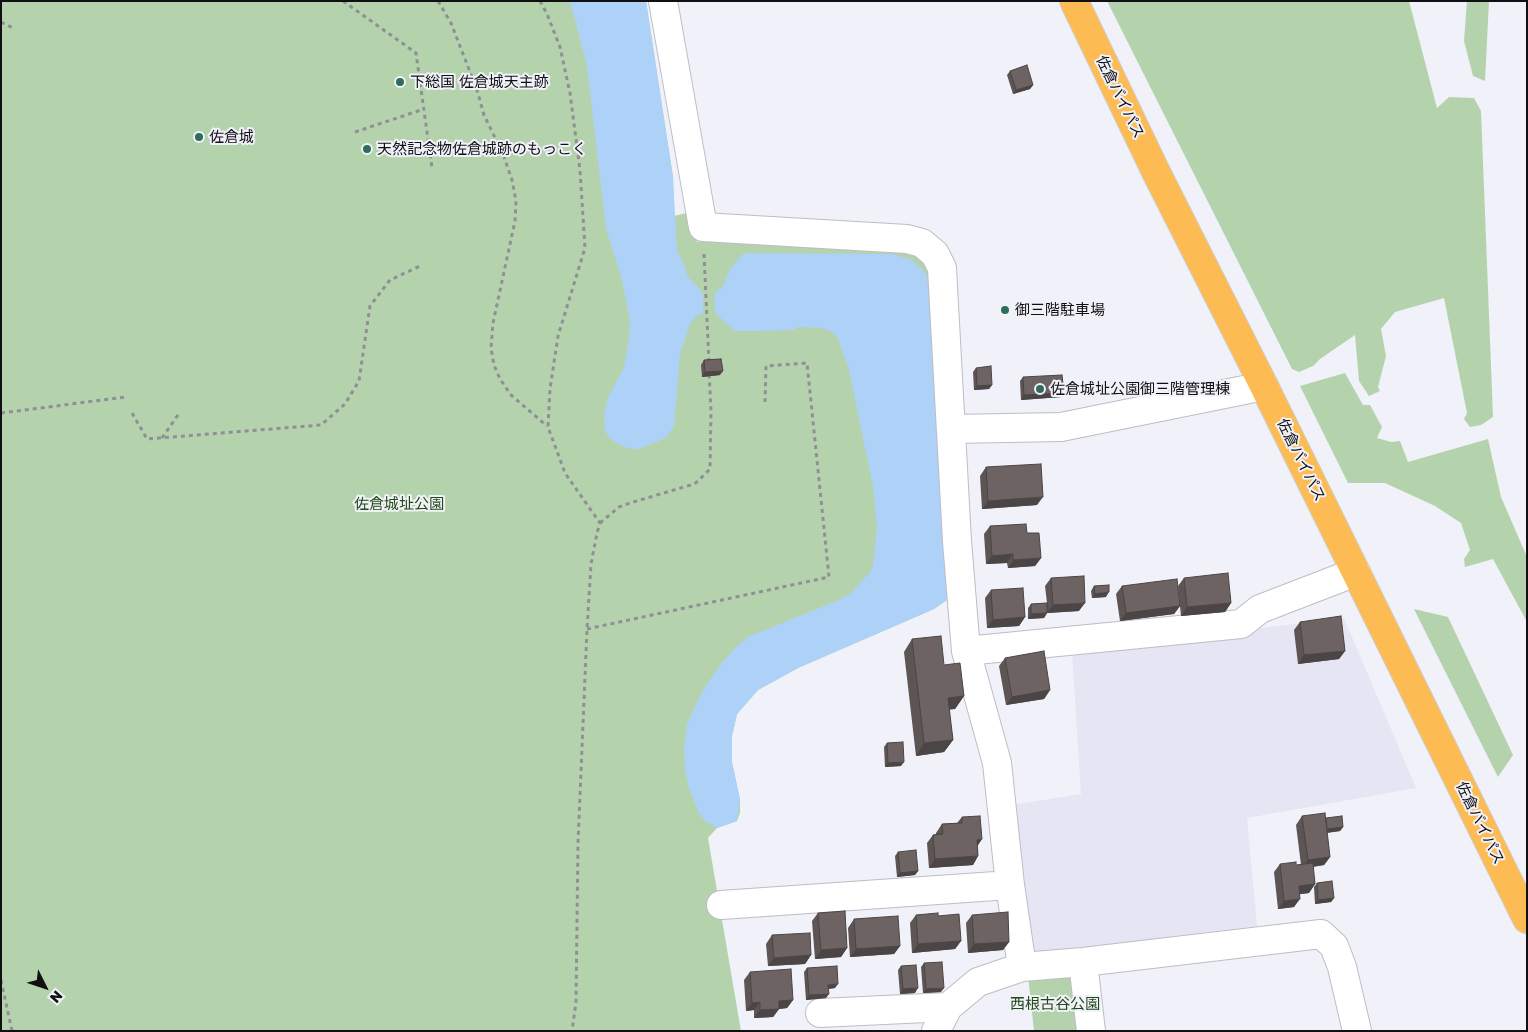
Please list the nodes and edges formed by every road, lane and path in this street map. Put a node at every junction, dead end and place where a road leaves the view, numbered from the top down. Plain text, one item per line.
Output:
1 (343, 1) edge
2 (438, 1) edge
3 (540, 1) edge
4 (663, 1) edge
5 (1074, 1) edge
6 (1, 22) edge
7 (14, 28) dead end
8 (424, 109) junction
9 (355, 132) dead end
10 (432, 168) dead end
11 (703, 228) junction
12 (420, 266) dead end
13 (1264, 386) junction
14 (126, 397) dead end
15 (765, 402) dead end
16 (180, 412) dead end
17 (1, 413) edge
18 (132, 413) dead end
19 (548, 427) junction
20 (951, 429) junction
21 (162, 438) junction
22 (600, 523) junction
23 (1356, 572) junction
24 (587, 629) junction
25 (966, 651) junction
26 (1010, 885) junction
27 (721, 905) dead end
28 (1527, 919) edge
29 (1083, 962) junction
30 (1022, 967) junction
31 (1, 980) edge
32 (820, 1013) dead end
33 (942, 1019) edge
34 (12, 1031) edge
35 (572, 1031) edge
36 (1091, 1031) edge
37 (1358, 1031) edge

1 - 8 path
2 - 19 path
3 - 19 path
4 - 11 street
5 - 13 highway, 佐倉バイパス
6 - 7 path
8 - 9 path
8 - 10 path
11 - 20 street
11 - 22 path
12 - 21 path
13 - 20 street
13 - 23 highway, 佐倉バイパス
14 - 17 path
15 - 24 path
16 - 21 path
18 - 21 path
19 - 22 path
20 - 25 street
22 - 24 path
23 - 25 street
23 - 28 highway, 佐倉バイパス
24 - 35 path
25 - 26 street
26 - 27 street
26 - 30 street
29 - 30 street
29 - 36 street
29 - 37 street
30 - 33 street
31 - 34 path
32 - 33 street

